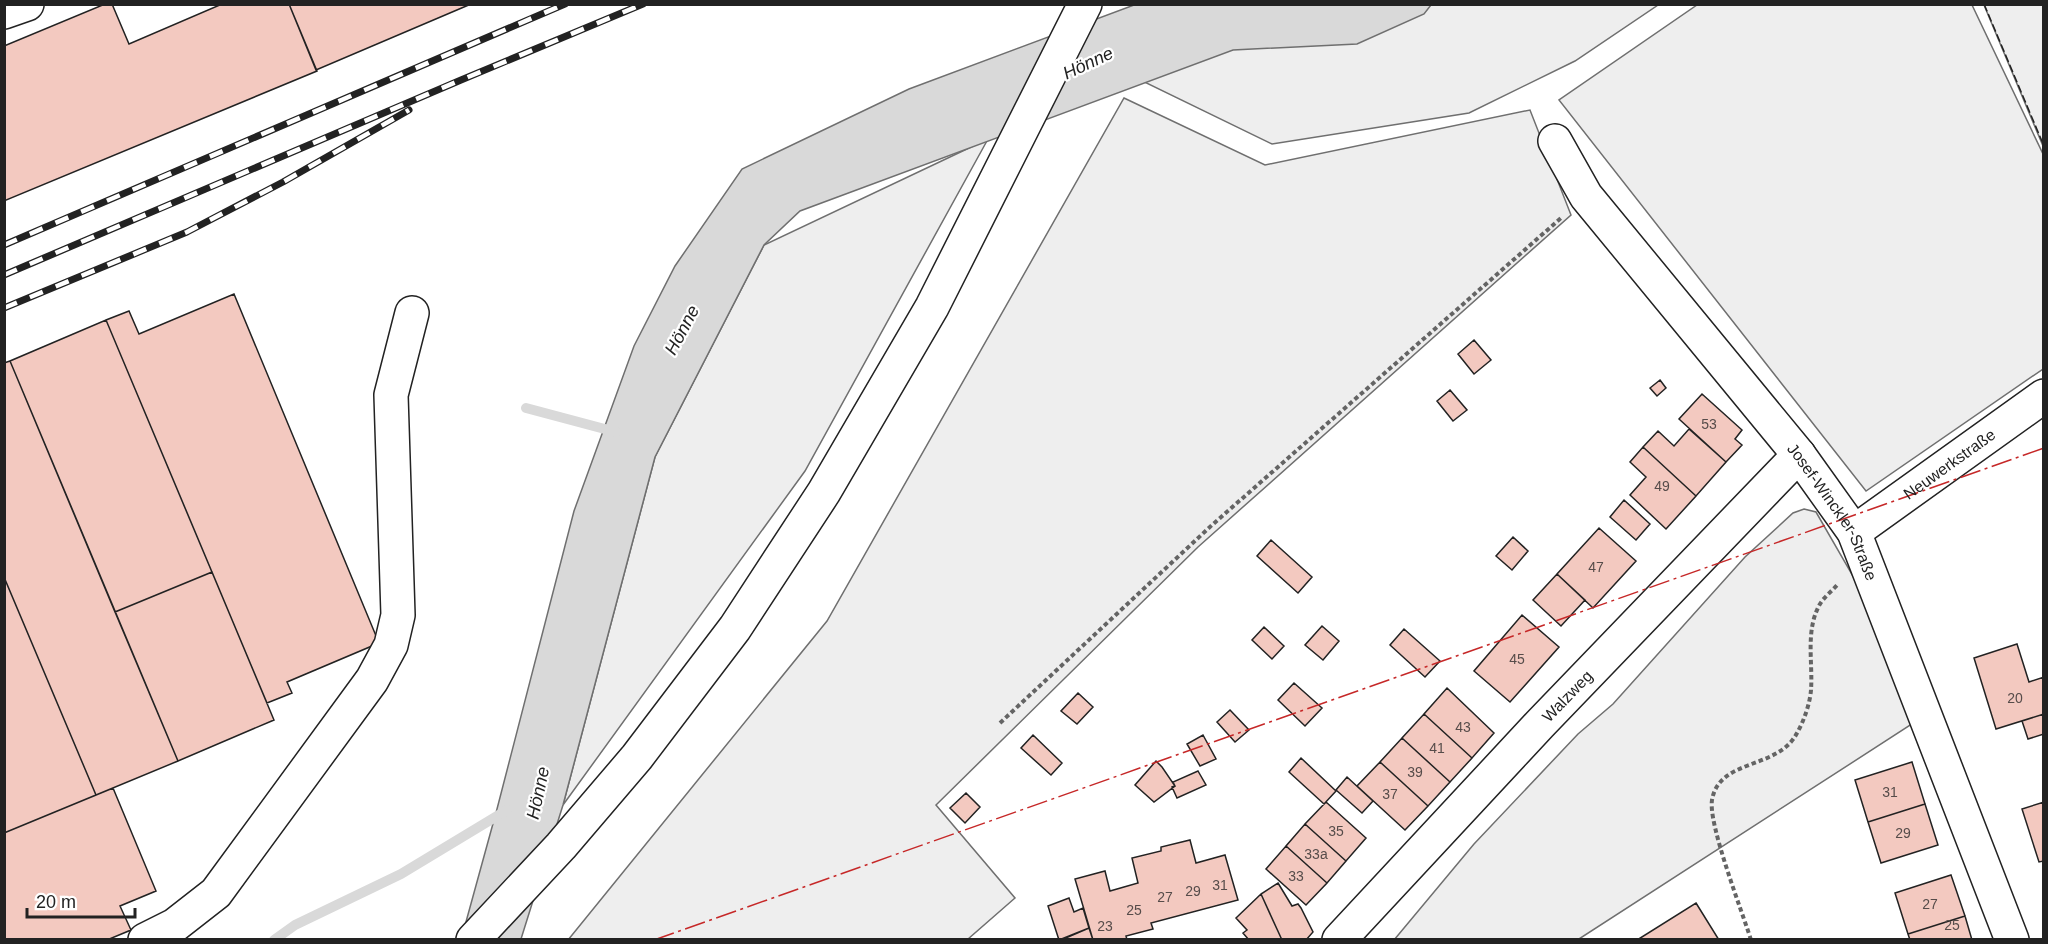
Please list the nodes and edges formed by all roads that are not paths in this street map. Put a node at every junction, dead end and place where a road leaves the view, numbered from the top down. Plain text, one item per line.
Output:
1 (27, 4) edge
2 (1084, 4) edge
3 (4, 12) edge
4 (1555, 141) dead end
5 (412, 313) dead end
6 (2043, 396) edge
7 (1799, 455) junction
8 (1860, 546) junction
9 (145, 939) edge
10 (473, 939) edge
11 (1340, 939) edge
12 (2012, 939) edge

1 - 3 street
2 - 10 street
4 - 7 street, Josef-Winckler-Straße
5 - 9 street
6 - 8 street, Neuwerkstraße
7 - 8 street, Josef-Winckler-Straße
7 - 11 street, Walzweg
8 - 12 street, Josef-Winckler-Straße

